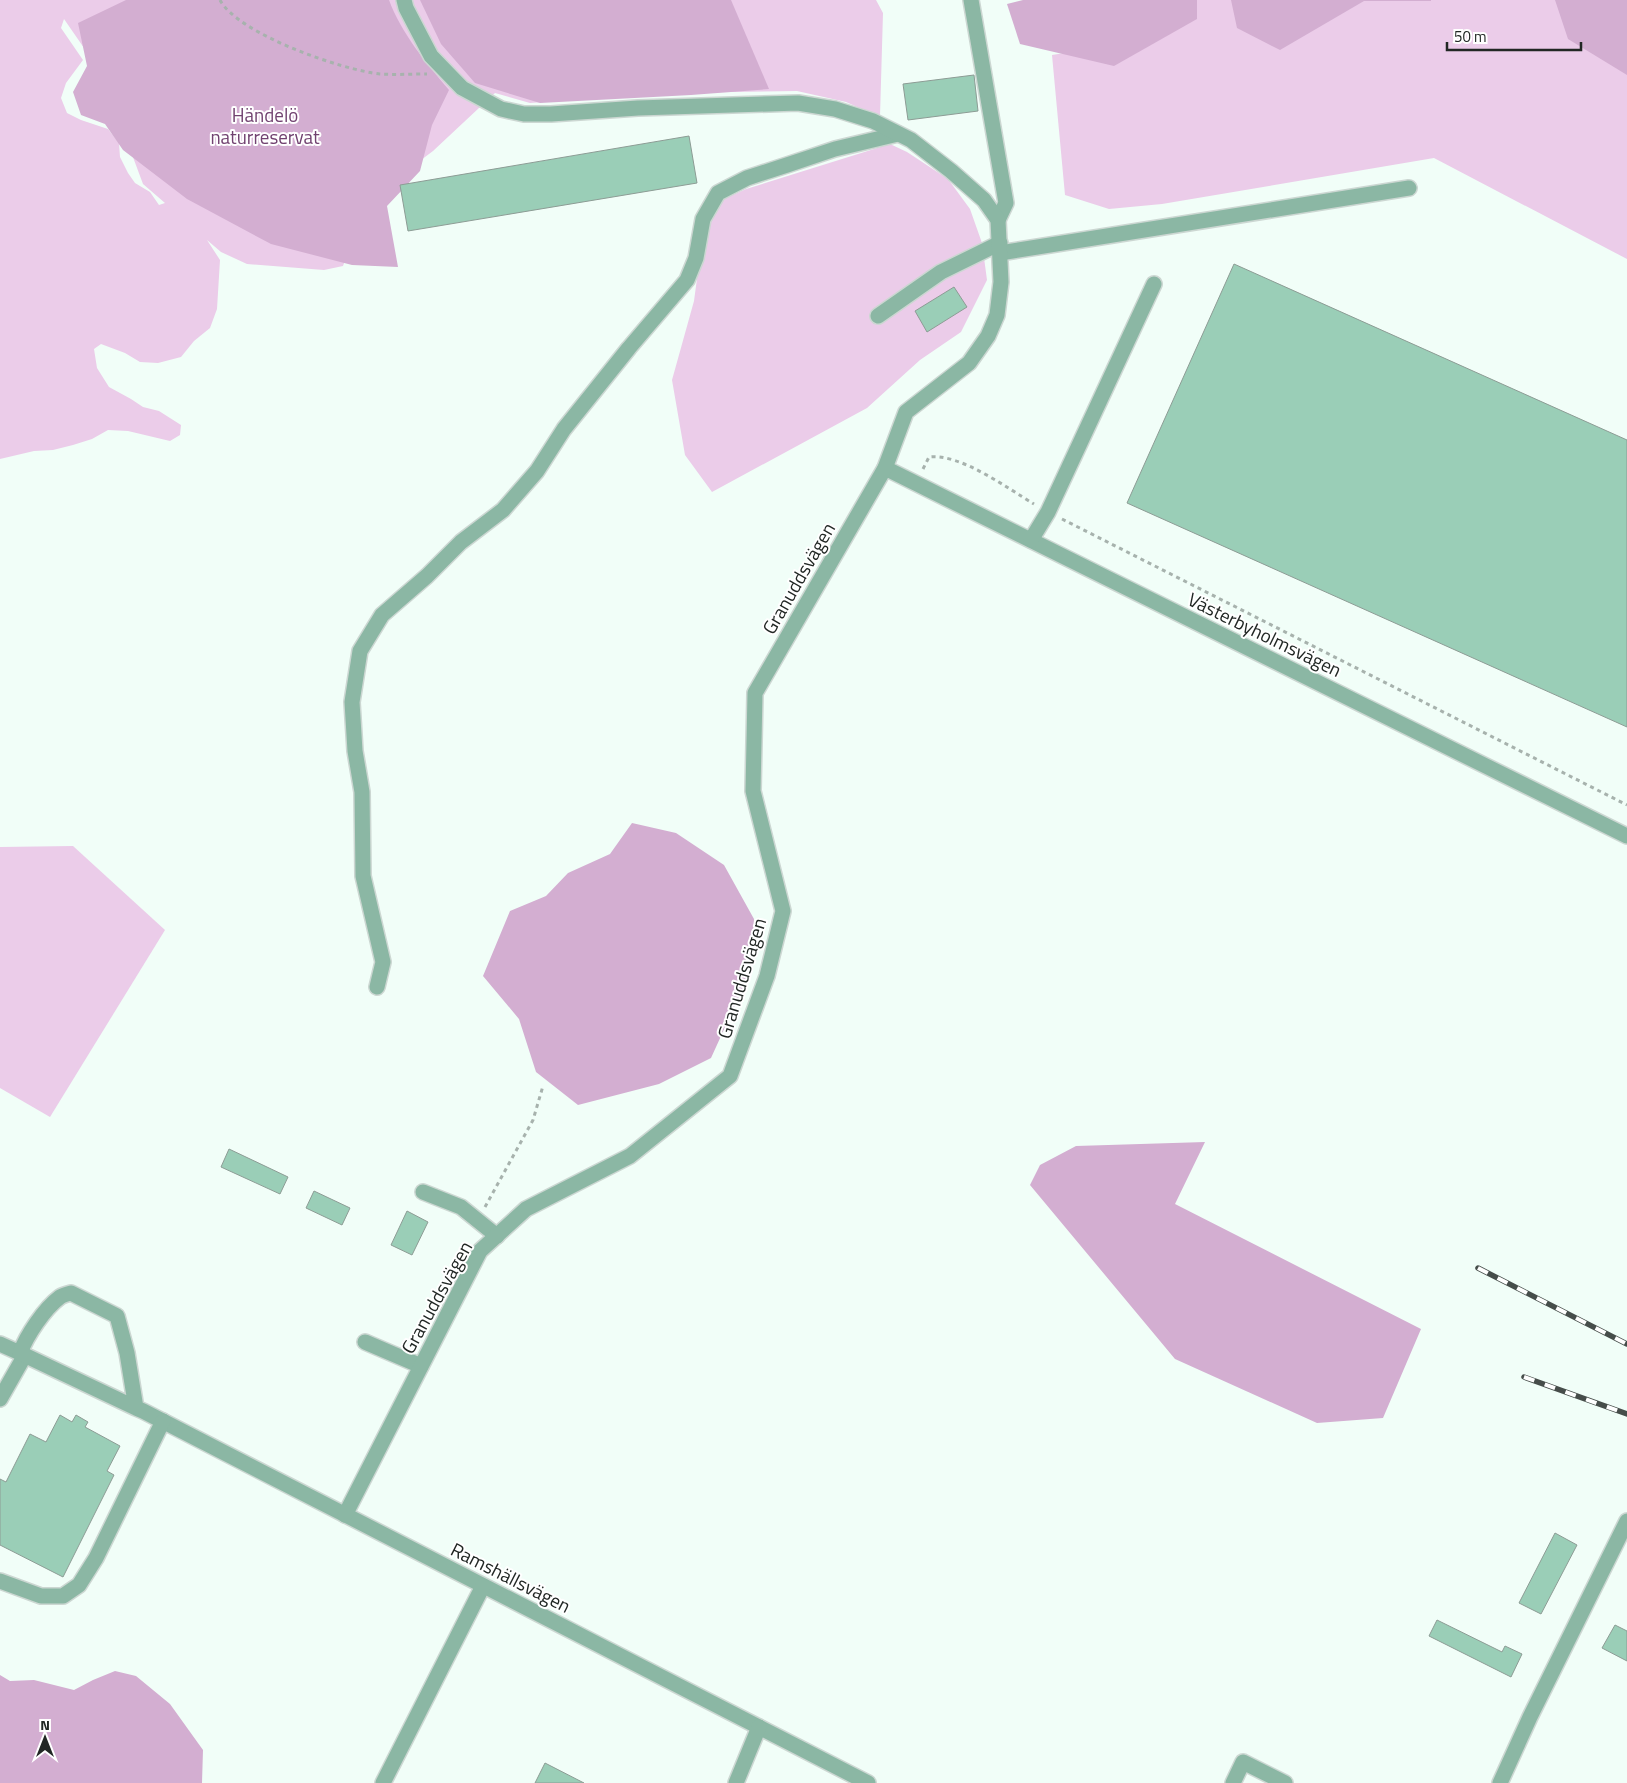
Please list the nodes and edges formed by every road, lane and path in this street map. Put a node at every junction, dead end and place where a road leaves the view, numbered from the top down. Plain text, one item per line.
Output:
1 (220, 0) edge
2 (404, 0) edge
3 (971, 0) edge
4 (448, 74) junction
5 (898, 134) junction
6 (1409, 188) dead end
7 (998, 220) junction
8 (1000, 248) junction
9 (1154, 284) dead end
10 (878, 316) dead end
11 (885, 468) junction
12 (916, 483) junction
13 (1048, 512) junction
14 (1031, 540) junction
15 (1627, 805) edge
16 (1627, 836) edge
17 (377, 987) dead end
18 (543, 1086) dead end
19 (423, 1192) dead end
20 (478, 1220) junction
21 (497, 1236) junction
22 (365, 1342) dead end
23 (0, 1344) edge
24 (23, 1354) junction
25 (421, 1366) junction
26 (0, 1399) edge
27 (136, 1408) junction
28 (163, 1421) junction
29 (345, 1515) junction
30 (1627, 1521) edge
31 (0, 1581) edge
32 (483, 1586) junction
33 (759, 1727) junction
34 (384, 1783) edge
35 (736, 1783) edge
36 (868, 1783) edge
37 (1233, 1783) edge
38 (1285, 1783) edge
39 (1500, 1783) edge

1 - 4 path
2 - 4 street
3 - 7 street
4 - 5 street
5 - 7 street
5 - 17 street
6 - 8 street
7 - 8 street, Granuddsvägen
8 - 10 street
8 - 11 street, Granuddsvägen
9 - 13 street
11 - 12 street, Västerbyholmsvägen
11 - 21 street, Granuddsvägen
12 - 13 path
12 - 14 street, Västerbyholmsvägen
13 - 14 street
13 - 15 path
14 - 16 street, Västerbyholmsvägen
18 - 20 path
19 - 20 street
20 - 21 street
21 - 25 street, Granuddsvägen
22 - 25 street
23 - 24 street, Ramshällsvägen
24 - 26 street
24 - 27 street, Ramshällsvägen
24 - 27 street
25 - 29 street, Granuddsvägen
27 - 28 street, Ramshällsvägen
28 - 29 street, Ramshällsvägen
28 - 31 street
29 - 32 street, Ramshällsvägen
30 - 39 street
32 - 33 street, Ramshällsvägen
32 - 34 street
33 - 35 street
33 - 36 street, Ramshällsvägen
37 - 38 street

